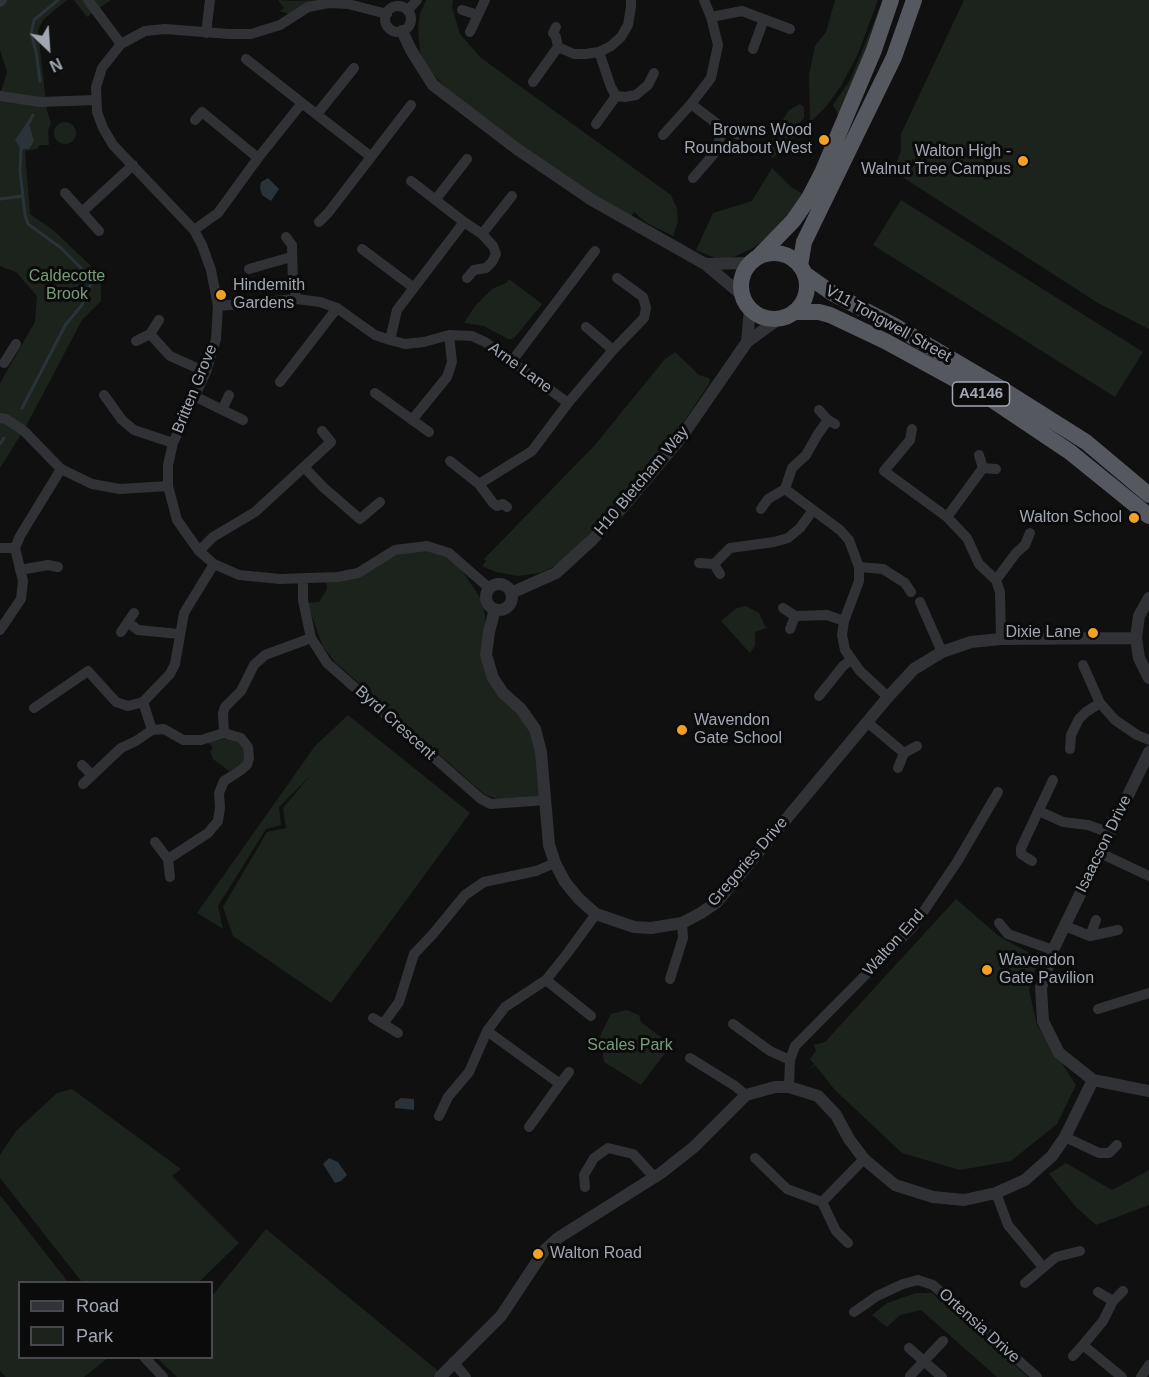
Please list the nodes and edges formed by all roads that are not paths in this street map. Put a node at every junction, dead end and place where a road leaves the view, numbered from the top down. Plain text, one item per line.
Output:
1 (88, 0) edge
2 (210, 0) edge
3 (417, 0) edge
4 (484, 0) edge
5 (631, 0) edge
6 (704, 0) edge
7 (891, 0) edge
8 (914, 0) edge
9 (408, 10) junction
10 (462, 10) dead end
11 (387, 14) junction
12 (478, 15) junction
13 (711, 17) junction
14 (764, 19) junction
15 (556, 27) dead end
16 (790, 29) dead end
17 (402, 31) junction
18 (471, 32) dead end
19 (206, 33) junction
20 (121, 44) junction
21 (558, 47) junction
22 (753, 50) dead end
23 (599, 52) junction
24 (246, 59) dead end
25 (354, 68) dead end
26 (654, 73) dead end
27 (533, 82) dead end
28 (0, 96) edge
29 (616, 96) junction
30 (96, 100) junction
31 (302, 103) junction
32 (691, 104) junction
33 (411, 105) dead end
34 (317, 114) junction
35 (195, 120) dead end
36 (596, 124) dead end
37 (724, 129) junction
38 (663, 135) dead end
39 (739, 135) dead end
40 (370, 156) junction
41 (258, 158) junction
42 (467, 159) dead end
43 (133, 165) junction
44 (828, 176) junction
45 (693, 178) dead end
46 (411, 181) dead end
47 (65, 193) dead end
48 (512, 196) dead end
49 (436, 199) junction
50 (815, 202) junction
51 (82, 212) junction
52 (319, 222) dead end
53 (464, 222) junction
54 (194, 230) junction
55 (99, 231) dead end
56 (482, 234) junction
57 (286, 237) dead end
58 (362, 249) dead end
59 (596, 251) dead end
60 (291, 257) junction
61 (754, 260) junction
62 (705, 264) junction
63 (249, 269) dead end
64 (802, 270) junction
65 (467, 278) dead end
66 (617, 278) dead end
67 (414, 288) junction
68 (297, 299) junction
69 (746, 302) junction
70 (218, 306) junction
71 (337, 308) junction
72 (787, 315) junction
73 (159, 320) dead end
74 (586, 327) dead end
75 (150, 334) junction
76 (449, 336) junction
77 (390, 340) junction
78 (136, 341) dead end
79 (747, 342) junction
80 (16, 344) dead end
81 (613, 350) junction
82 (5, 355) edge
83 (512, 361) junction
84 (206, 372) junction
85 (280, 382) dead end
86 (375, 393) dead end
87 (104, 395) dead end
88 (229, 395) dead end
89 (196, 397) junction
90 (123, 398) dead end
91 (568, 404) junction
92 (113, 406) junction
93 (223, 408) junction
94 (819, 410) dead end
95 (0, 418) edge
96 (243, 420) dead end
97 (412, 420) junction
98 (912, 429) dead end
99 (322, 430) dead end
100 (429, 432) dead end
101 (173, 443) junction
102 (979, 455) dead end
103 (450, 461) dead end
104 (304, 466) junction
105 (983, 468) junction
106 (62, 469) junction
107 (996, 469) dead end
108 (479, 484) junction
109 (168, 486) junction
110 (785, 489) junction
111 (1149, 495) edge
112 (380, 502) dead end
113 (507, 507) dead end
114 (761, 509) dead end
115 (813, 510) junction
116 (1149, 516) edge
117 (947, 517) junction
118 (1030, 533) dead end
119 (0, 548) edge
120 (15, 548) junction
121 (199, 550) junction
122 (699, 563) dead end
123 (214, 564) junction
124 (714, 564) junction
125 (58, 567) dead end
126 (859, 567) junction
127 (20, 570) junction
128 (720, 574) dead end
129 (303, 579) junction
130 (996, 580) junction
131 (489, 588) junction
132 (911, 592) dead end
133 (511, 593) junction
134 (1149, 598) edge
135 (920, 602) dead end
136 (783, 608) dead end
137 (495, 609) junction
138 (795, 616) junction
139 (844, 621) junction
140 (128, 623) dead end
141 (790, 628) dead end
142 (0, 630) edge
143 (179, 634) junction
144 (311, 638) junction
145 (1136, 638) junction
146 (1000, 639) junction
147 (942, 652) junction
148 (851, 660) junction
149 (1083, 665) dead end
150 (1149, 678) edge
151 (819, 696) dead end
152 (888, 697) junction
153 (143, 702) junction
154 (1100, 703) junction
155 (34, 708) dead end
156 (867, 722) junction
157 (152, 730) junction
158 (224, 733) junction
159 (1149, 740) edge
160 (917, 746) dead end
161 (1070, 749) dead end
162 (904, 753) junction
163 (1147, 760) edge
164 (82, 765) dead end
165 (898, 768) dead end
166 (92, 775) junction
167 (1053, 780) dead end
168 (83, 784) dead end
169 (998, 792) dead end
170 (546, 800) junction
171 (1039, 811) junction
172 (1110, 833) junction
173 (155, 842) dead end
174 (1100, 853) junction
175 (168, 859) junction
176 (1032, 861) dead end
177 (555, 863) junction
178 (1149, 876) edge
179 (170, 877) dead end
180 (596, 914) junction
181 (1096, 920) dead end
182 (682, 922) junction
183 (999, 923) dead end
184 (1065, 926) junction
185 (1118, 930) dead end
186 (1090, 936) junction
187 (1053, 950) junction
188 (670, 979) dead end
189 (546, 980) junction
190 (1149, 993) edge
191 (1103, 1005) dead end
192 (591, 1016) dead end
193 (733, 1024) dead end
194 (487, 1031) junction
195 (398, 1033) dead end
196 (690, 1058) dead end
197 (790, 1060) junction
198 (569, 1072) dead end
199 (1093, 1080) junction
200 (560, 1084) junction
201 (789, 1087) junction
202 (1149, 1090) edge
203 (746, 1095) junction
204 (439, 1116) dead end
205 (529, 1127) dead end
206 (1065, 1137) junction
207 (1117, 1145) dead end
208 (755, 1158) dead end
209 (864, 1159) junction
210 (655, 1178) junction
211 (585, 1187) dead end
212 (996, 1193) junction
213 (822, 1202) junction
214 (848, 1244) dead end
215 (1080, 1251) dead end
216 (1043, 1267) junction
217 (1025, 1283) dead end
218 (1123, 1291) dead end
219 (1098, 1292) dead end
220 (1113, 1301) junction
221 (854, 1312) dead end
222 (943, 1341) dead end
223 (1083, 1345) junction
224 (909, 1348) dead end
225 (1073, 1356) dead end
226 (146, 1359) edge
227 (924, 1361) junction
228 (453, 1362) junction
229 (1149, 1365) edge
230 (910, 1376) edge
231 (163, 1377) edge
232 (440, 1377) edge
233 (466, 1377) edge
234 (942, 1377) edge
235 (1037, 1377) edge
236 (1122, 1377) edge
237 (1141, 1377) edge

1 - 20 street
2 - 19 street
3 - 9 street
4 - 12 street
5 - 23 street
6 - 13 street
7 - 44 highway
8 - 44 highway
9 - 11 street
9 - 17 street
10 - 12 street
11 - 17 street
11 - 19 street, Britten Grove
12 - 18 street
13 - 14 street
13 - 32 street
14 - 16 street
14 - 22 street
15 - 21 street
17 - 62 street
19 - 20 street, Britten Grove
20 - 30 street, Britten Grove
21 - 23 street
21 - 27 street
23 - 29 street
24 - 31 street
25 - 34 street
26 - 29 street
28 - 30 street
29 - 36 street
30 - 43 street, Britten Grove
31 - 34 street
31 - 41 street
32 - 37 street
32 - 38 street
33 - 40 street
34 - 40 street
35 - 41 street
37 - 39 street
37 - 45 street
40 - 52 street
41 - 54 street
42 - 49 street
43 - 51 street
43 - 54 street, Britten Grove
44 - 50 highway
46 - 49 street
47 - 51 street
48 - 56 street
49 - 53 street
50 - 61 highway
50 - 64 highway
51 - 55 street
53 - 56 street
53 - 67 street
54 - 70 street, Britten Grove
56 - 65 street
57 - 60 street
58 - 67 street
59 - 83 street
60 - 63 street
60 - 68 street
61 - 62 street
61 - 64 highway, A4146
61 - 69 highway
62 - 69 street
64 - 72 highway
64 - 111 highway, V11 Tongwell Street / A4146
66 - 81 street
67 - 77 street
68 - 70 street, Arne Lane
68 - 71 street, Arne Lane
69 - 72 highway, A4146
69 - 79 street
70 - 84 street, Britten Grove
71 - 77 street, Arne Lane
71 - 85 street
72 - 79 street, H10 Bletcham Way
72 - 116 highway, V11 Tongwell Street / A4146
73 - 75 street
74 - 81 street
75 - 78 street
75 - 84 street
76 - 77 street, Arne Lane
76 - 83 street, Arne Lane
76 - 97 street
79 - 133 street, H10 Bletcham Way
80 - 82 street
81 - 91 street
83 - 91 street, Arne Lane
84 - 89 street, Britten Grove
86 - 97 street
87 - 92 street
88 - 93 street
89 - 93 street
89 - 101 street, Britten Grove
90 - 92 street
91 - 108 street, Arne Lane
92 - 101 street
93 - 96 street
94 - 110 street
95 - 106 street
97 - 100 street
98 - 117 street
99 - 104 street
101 - 109 street, Britten Grove
102 - 105 street
103 - 108 street
104 - 112 street
104 - 121 street
105 - 107 street
105 - 117 street
106 - 109 street
106 - 120 street
108 - 113 street
109 - 121 street, Britten Grove
110 - 114 street
110 - 115 street
115 - 124 street
115 - 126 street
117 - 130 street
118 - 130 street
119 - 120 street
120 - 127 street
121 - 123 street, Britten Grove
122 - 124 street
123 - 129 street, Britten Grove
123 - 143 street
124 - 128 street
125 - 127 street
126 - 132 street
126 - 139 street
127 - 142 street
129 - 131 street, Britten Grove
129 - 144 street, Byrd Crescent
130 - 146 street
131 - 133 street
131 - 137 street
133 - 137 street
134 - 145 street
135 - 147 street
136 - 138 street
137 - 170 street, Gregories Drive
138 - 139 street
138 - 141 street
139 - 148 street
140 - 143 street
143 - 153 street
144 - 158 street
144 - 170 street, Byrd Crescent
145 - 146 street, Gregories Drive
145 - 150 street
146 - 147 street, Gregories Drive
147 - 152 street, Gregories Drive
148 - 151 street
148 - 152 street
149 - 154 street
152 - 156 street, Gregories Drive
153 - 155 street
153 - 157 street
154 - 159 street
154 - 161 street
156 - 162 street
156 - 182 street, Gregories Drive
157 - 158 street
157 - 166 street
158 - 175 street
160 - 162 street
162 - 165 street
163 - 172 street, Isaacson Drive
164 - 166 street
166 - 168 street
167 - 171 street
169 - 197 street, Walton End
170 - 177 street, Gregories Drive
171 - 172 street
171 - 176 street
172 - 174 street, Isaacson Drive
173 - 175 street
174 - 178 street
174 - 184 street, Isaacson Drive
175 - 179 street
177 - 180 street, Gregories Drive
177 - 195 street
180 - 182 street, Gregories Drive
180 - 189 street
181 - 186 street
182 - 188 street
183 - 187 street
184 - 186 street
184 - 187 street, Isaacson Drive
185 - 186 street
187 - 199 street, Isaacson Drive
189 - 192 street
189 - 194 street
190 - 191 street
193 - 197 street
194 - 200 street
194 - 204 street
196 - 203 street
197 - 201 street
198 - 200 street
199 - 202 street, Isaacson Drive
199 - 206 street
200 - 205 street
201 - 203 street
201 - 209 street
203 - 210 street
206 - 207 street
206 - 212 street
208 - 213 street
209 - 212 street
209 - 213 street
210 - 211 street
210 - 228 street
212 - 216 street
213 - 214 street
215 - 216 street
216 - 217 street
218 - 220 street
219 - 220 street
220 - 223 street
221 - 235 street, Ortensia Drive
222 - 227 street
223 - 225 street
223 - 236 street
224 - 227 street
226 - 231 street
227 - 230 street
227 - 234 street
228 - 232 street
228 - 233 street
229 - 237 street

